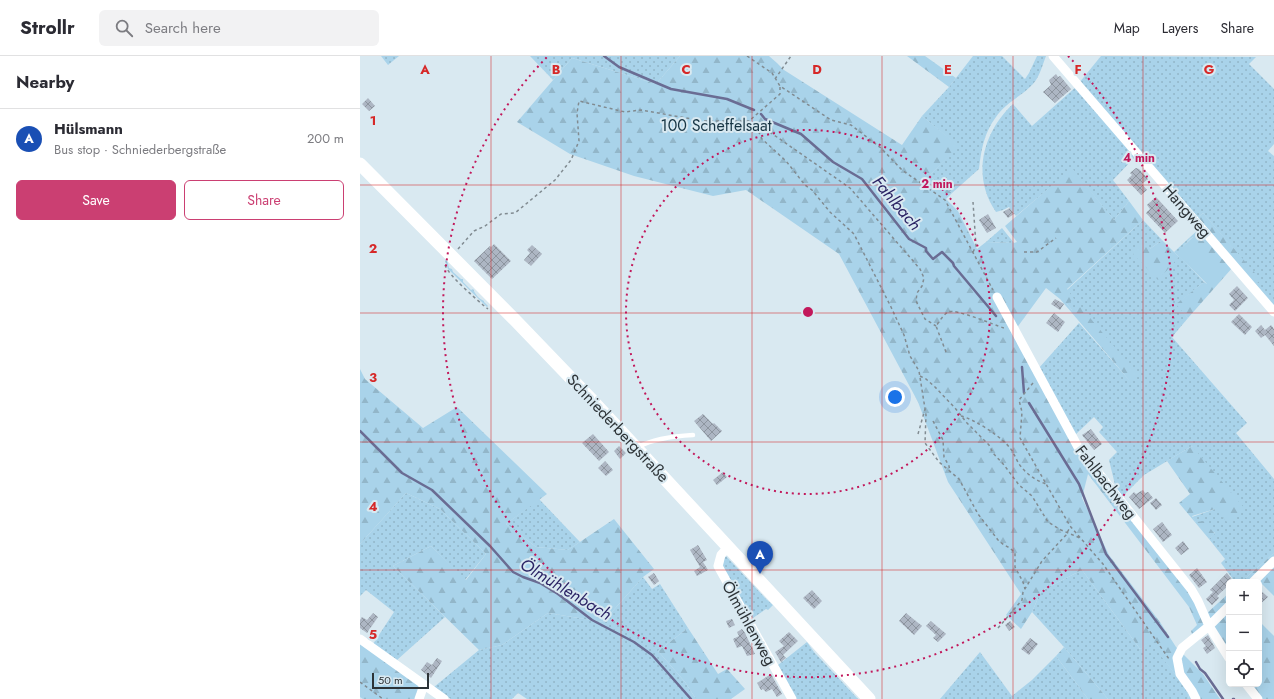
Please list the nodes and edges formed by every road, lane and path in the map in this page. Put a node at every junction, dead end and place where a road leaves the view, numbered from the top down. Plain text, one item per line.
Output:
1 (747, 56) edge
2 (790, 56) edge
3 (1053, 56) edge
4 (775, 79) junction
5 (780, 86) junction
6 (749, 122) junction
7 (756, 126) junction
8 (360, 164) edge
9 (973, 202) dead end
10 (1056, 238) dead end
11 (973, 252) junction
12 (1024, 252) dead end
13 (451, 256) junction
14 (997, 297) joint
15 (1274, 312) edge
16 (936, 326) junction
17 (1014, 329) junction
18 (946, 352) dead end
19 (920, 376) junction
20 (1039, 376) junction
21 (925, 407) junction
22 (961, 416) junction
23 (933, 421) dead end
24 (918, 434) dead end
25 (692, 435) dead end
26 (636, 448) junction
27 (950, 472) junction
28 (1047, 485) junction
29 (1070, 526) junction
30 (1067, 533) junction
31 (1081, 538) junction
32 (728, 547) junction
33 (1274, 561) edge
34 (1256, 579) edge
35 (1025, 588) junction
36 (1226, 609) edge
37 (1209, 626) junction
38 (998, 628) dead end
39 (360, 640) edge
40 (1226, 653) edge
41 (1179, 667) junction
42 (360, 682) edge
43 (424, 685) junction
44 (1248, 687) edge
45 (383, 699) edge
46 (419, 699) edge
47 (444, 699) edge
48 (792, 699) edge
49 (869, 699) edge
50 (1196, 699) edge
51 (1258, 699) edge

1 - 4 path
2 - 4 path
3 - 15 street, Hangweg
4 - 5 path
5 - 6 path
5 - 11 path
6 - 7 path
6 - 13 path
7 - 16 path
7 - 19 path
8 - 13 street, Schniederbergstraße
9 - 11 path
10 - 12 path
11 - 14 path
13 - 26 street, Schniederbergstraße
14 - 17 street, Fahlbachweg
16 - 17 path
16 - 18 path
17 - 20 street, Fahlbachweg
19 - 21 path
19 - 22 path
20 - 28 path
20 - 37 street, Fahlbachweg
21 - 24 path
21 - 27 path
22 - 28 path
22 - 30 path
23 - 27 path
25 - 26 lane
26 - 32 street, Schniederbergstraße
27 - 35 path
28 - 29 path
29 - 30 path
29 - 31 path
30 - 31 path
30 - 35 path
31 - 41 path
32 - 48 street, Ölmühlenweg
32 - 49 street, Schniederbergstraße
33 - 34 street
35 - 38 path
36 - 37 street
37 - 40 street, Fahlbachweg
37 - 41 street
39 - 43 street
41 - 50 street
42 - 45 path
43 - 46 street
43 - 47 street
44 - 51 street

